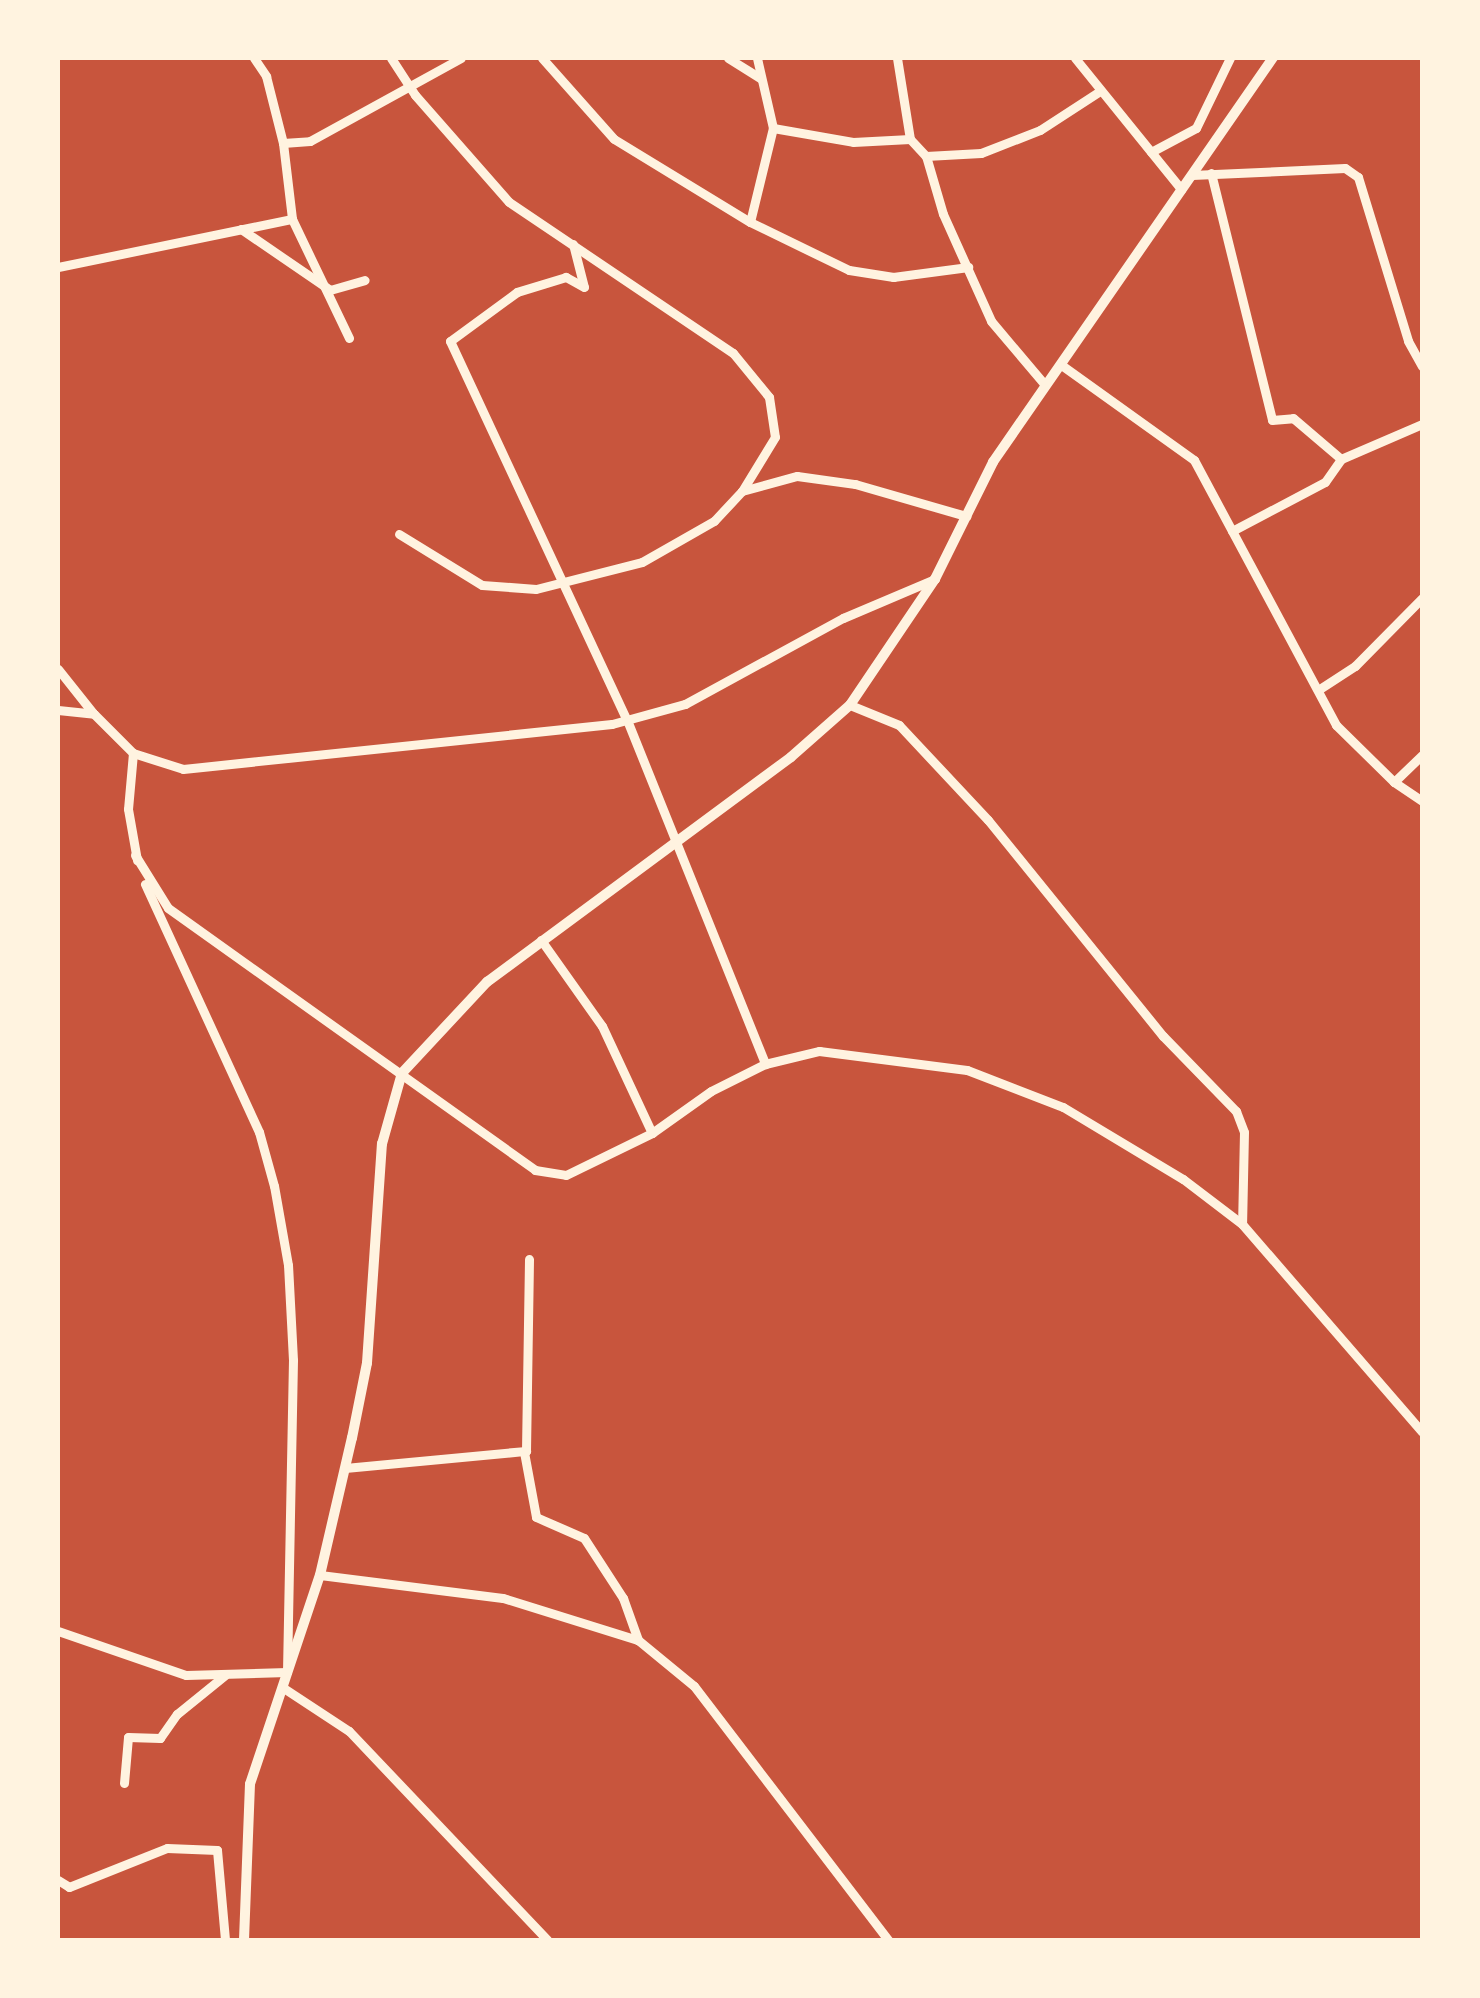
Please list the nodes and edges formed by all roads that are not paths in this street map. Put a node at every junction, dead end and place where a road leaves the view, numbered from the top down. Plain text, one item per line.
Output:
1 (254, 58) edge
2 (391, 58) edge
3 (461, 58) edge
4 (542, 58) edge
5 (728, 58) edge
6 (757, 58) edge
7 (897, 58) edge
8 (1075, 58) edge
9 (1230, 58) edge
10 (1273, 58) edge
11 (760, 78) junction
12 (411, 89) junction
13 (1100, 92) junction
14 (773, 128) junction
15 (910, 139) junction
16 (283, 143) junction
17 (1150, 152) junction
18 (926, 156) junction
19 (1211, 173) junction
20 (1192, 175) junction
21 (1182, 189) junction
22 (292, 219) junction
23 (750, 222) junction
24 (241, 230) junction
25 (573, 244) junction
26 (968, 267) junction
27 (58, 268) edge
28 (365, 280) dead end
29 (330, 290) junction
30 (349, 338) dead end
31 (1060, 364) junction
32 (1422, 366) edge
33 (1046, 384) junction
34 (1422, 424) edge
35 (1341, 458) junction
36 (742, 490) junction
37 (966, 516) junction
38 (1232, 531) junction
39 (399, 534) dead end
40 (935, 580) junction
41 (563, 584) junction
42 (1422, 598) edge
43 (58, 669) edge
44 (1318, 690) junction
45 (850, 705) junction
46 (58, 710) edge
47 (94, 714) junction
48 (627, 720) junction
49 (133, 754) junction
50 (1422, 755) edge
51 (1394, 782) junction
52 (1422, 800) edge
53 (678, 839) junction
54 (135, 855) junction
55 (541, 940) junction
56 (765, 1064) junction
57 (402, 1072) junction
58 (652, 1133) junction
59 (1242, 1224) junction
60 (529, 1259) dead end
61 (1422, 1432) edge
62 (524, 1452) junction
63 (344, 1468) junction
64 (320, 1575) junction
65 (58, 1631) edge
66 (638, 1640) junction
67 (287, 1672) junction
68 (228, 1674) junction
69 (282, 1687) junction
70 (124, 1783) dead end
71 (58, 1880) edge
72 (69, 1887) junction
73 (58, 1892) edge
74 (224, 1940) edge
75 (244, 1940) edge
76 (547, 1940) edge
77 (888, 1940) edge

1 - 16 street
2 - 12 street
3 - 12 street
4 - 23 street
5 - 11 street
6 - 11 street
7 - 15 street
8 - 13 street
9 - 17 street
10 - 20 street
11 - 14 street
12 - 16 street
12 - 25 street
13 - 17 street
13 - 18 street
14 - 15 street
14 - 23 street
15 - 18 street
16 - 22 street
17 - 21 street
18 - 26 street
19 - 20 street
19 - 32 street
19 - 35 street
20 - 21 street
21 - 31 street
22 - 24 street
22 - 29 street
23 - 26 street
24 - 27 street
24 - 29 street
25 - 36 street
25 - 41 street
26 - 33 street
28 - 29 street
29 - 30 street
31 - 33 street
31 - 38 street
33 - 37 street
34 - 35 street
35 - 38 street
36 - 37 street
36 - 41 street
37 - 40 street
38 - 44 street
39 - 41 street
40 - 45 street
40 - 48 street
41 - 48 street
42 - 44 street
43 - 47 street
44 - 51 street
45 - 53 street
45 - 59 street
46 - 47 street
47 - 49 street
48 - 49 street
48 - 53 street
49 - 54 street
50 - 51 street
51 - 52 street
53 - 55 street
53 - 56 street
54 - 57 street
54 - 67 street
55 - 57 street
55 - 58 street
56 - 58 street
56 - 59 street
57 - 58 street
57 - 63 street
59 - 61 street
60 - 62 street
62 - 63 street
62 - 66 street
63 - 64 street
64 - 66 street
64 - 67 street
65 - 68 street
66 - 77 street
67 - 68 street
67 - 69 street
68 - 70 street
69 - 75 street
69 - 76 street
71 - 72 street
72 - 73 street
72 - 74 street

